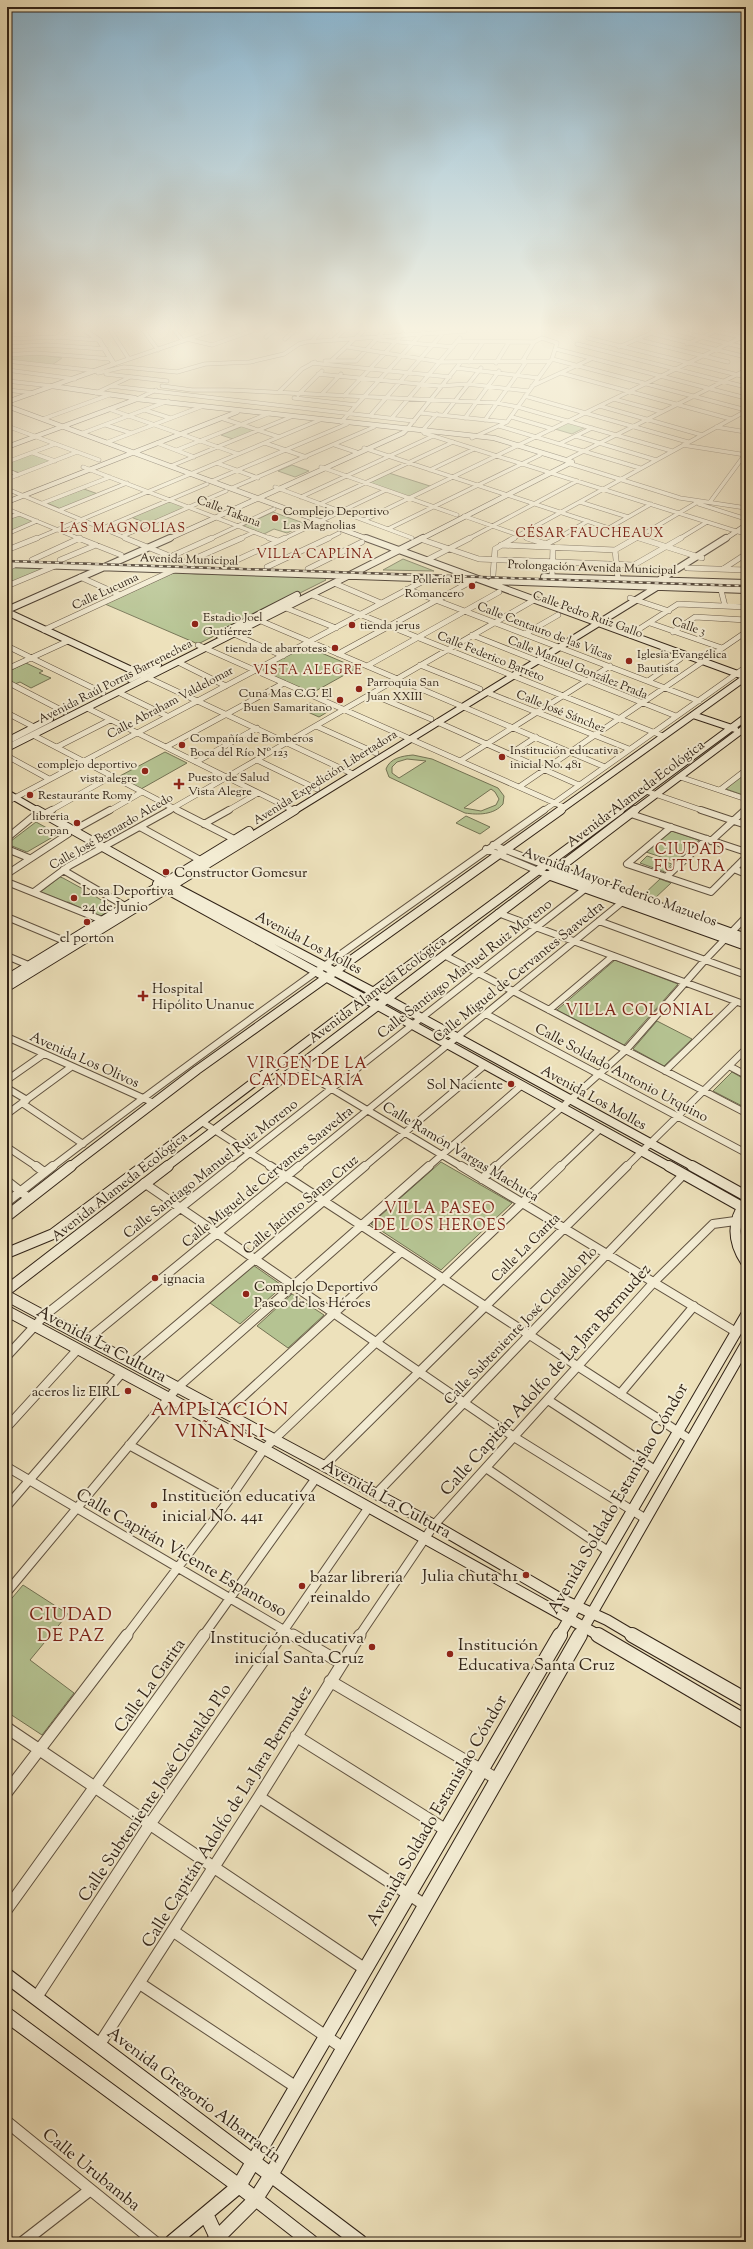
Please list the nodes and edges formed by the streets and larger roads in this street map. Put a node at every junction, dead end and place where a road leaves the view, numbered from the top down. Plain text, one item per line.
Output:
1 (35, 436) joint
2 (84, 436) edge
3 (91, 436) edge
4 (123, 436) edge
5 (163, 436) edge
6 (176, 436) edge
7 (187, 436) edge
8 (215, 436) edge
9 (244, 436) edge
10 (276, 436) edge
11 (319, 436) edge
12 (356, 436) edge
13 (393, 436) edge
14 (433, 436) joint
15 (457, 436) edge
16 (478, 436) edge
17 (532, 436) edge
18 (576, 436) joint
19 (614, 436) edge
20 (622, 436) joint
21 (666, 436) edge
22 (699, 436) edge
23 (279, 437) joint
24 (536, 437) junction
25 (474, 438) junction
26 (202, 441) junction
27 (108, 442) junction
28 (453, 442) junction
29 (688, 442) junction
30 (157, 443) junction
31 (265, 443) junction
32 (600, 443) junction
33 (56, 444) junction
34 (560, 444) junction
35 (335, 445) junction
36 (605, 445) junction
37 (683, 445) junction
38 (7, 446) edge
39 (517, 446) junction
40 (218, 447) junction
41 (366, 449) junction
42 (474, 449) junction
43 (177, 450) junction
44 (286, 450) junction
45 (584, 451) junction
46 (672, 451) junction
47 (78, 452) junction
48 (128, 452) junction
49 (356, 452) junction
50 (33, 453) junction
51 (589, 453) junction
52 (238, 454) junction
53 (745, 454) edge
54 (540, 455) junction
55 (389, 456) junction
56 (497, 456) junction
57 (194, 457) junction
58 (306, 457) junction
59 (99, 460) junction
60 (656, 460) junction
61 (55, 461) junction
62 (7, 462) edge
63 (567, 462) junction
64 (217, 463) junction
65 (409, 463) junction
66 (521, 464) junction
67 (171, 466) junction
68 (83, 467) junction
69 (323, 468) junction
70 (640, 468) junction
71 (90, 469) junction
72 (7, 470) edge
73 (238, 470) junction
74 (430, 470) junction
75 (547, 472) junction
76 (192, 474) junction
77 (18, 475) junction
78 (186, 476) junction
79 (347, 476) junction
80 (110, 477) junction
81 (453, 477) junction
82 (258, 478) junction
83 (622, 478) junction
84 (7, 479) edge
85 (577, 481) junction
86 (210, 482) junction
87 (127, 483) junction
88 (366, 483) junction
89 (477, 485) junction
90 (83, 488) junction
91 (232, 488) junction
92 (277, 488) junction
93 (7, 489) edge
94 (602, 489) junction
95 (89, 490) dead end
96 (386, 490) junction
97 (226, 491) junction
98 (17, 492) junction
99 (94, 492) dead end
100 (148, 492) junction
101 (100, 494) junction
102 (504, 494) junction
103 (7, 496) edge
104 (24, 496) junction
105 (301, 497) junction
106 (409, 498) junction
107 (680, 498) junction
108 (253, 499) junction
109 (170, 500) junction
110 (7, 502) edge
111 (580, 502) junction
112 (710, 502) junction
113 (43, 503) junction
114 (696, 503) junction
115 (320, 504) junction
116 (534, 504) junction
117 (651, 504) junction
118 (189, 507) junction
119 (433, 507) junction
120 (746, 508) edge
121 (7, 509) edge
122 (274, 509) junction
123 (60, 510) junction
124 (340, 511) junction
125 (561, 512) junction
126 (679, 513) junction
127 (19, 514) junction
128 (457, 515) junction
129 (213, 516) junction
130 (464, 516) junction
131 (628, 517) junction
132 (7, 518) edge
133 (82, 519) junction
134 (746, 519) edge
135 (364, 520) junction
136 (37, 521) junction
137 (320, 521) junction
138 (588, 521) junction
139 (707, 522) junction
140 (313, 524) junction
141 (746, 525) edge
142 (238, 526) junction
143 (491, 526) junction
144 (103, 528) junction
145 (609, 528) junction
146 (58, 529) junction
147 (388, 529) junction
148 (254, 532) junction
149 (742, 532) edge
150 (339, 533) junction
151 (7, 534) edge
152 (519, 535) junction
153 (123, 536) junction
154 (638, 537) junction
155 (80, 538) junction
156 (412, 538) junction
157 (420, 539) junction
158 (278, 541) junction
159 (362, 542) junction
160 (96, 545) junction
161 (147, 545) junction
162 (500, 545) junction
163 (545, 546) junction
164 (667, 546) junction
165 (553, 547) junction
166 (448, 549) junction
167 (7, 550) edge
168 (392, 550) junction
169 (615, 550) junction
170 (746, 554) edge
171 (121, 555) junction
172 (172, 556) junction
173 (700, 557) junction
174 (7, 559) edge
175 (32, 560) junction
176 (60, 560) junction
177 (427, 560) junction
178 (494, 560) junction
179 (114, 562) junction
180 (553, 562) junction
181 (190, 563) junction
182 (7, 564) edge
183 (14, 564) junction
184 (617, 564) junction
185 (104, 565) junction
186 (55, 566) junction
187 (224, 566) junction
188 (93, 567) junction
189 (267, 567) junction
190 (687, 568) junction
191 (7, 569) edge
192 (308, 569) junction
193 (723, 569) junction
194 (174, 570) junction
195 (358, 570) junction
196 (746, 570) edge
197 (348, 573) junction
198 (438, 573) junction
199 (337, 575) junction
200 (493, 575) junction
201 (80, 577) junction
202 (552, 577) junction
203 (70, 579) junction
204 (443, 579) joint
205 (467, 579) junction
206 (618, 579) junction
207 (481, 580) junction
208 (666, 581) junction
209 (334, 583) junction
210 (746, 583) edge
211 (658, 584) junction
212 (7, 586) edge
213 (648, 587) junction
214 (407, 589) junction
215 (721, 590) junction
216 (746, 590) edge
217 (498, 592) junction
218 (120, 595) junction
219 (312, 595) junction
220 (633, 599) junction
221 (436, 600) junction
222 (534, 600) junction
223 (381, 603) junction
224 (528, 603) junction
225 (7, 604) edge
226 (725, 606) junction
227 (746, 607) edge
228 (286, 608) junction
229 (7, 611) edge
230 (465, 611) junction
231 (669, 611) junction
232 (361, 614) junction
233 (558, 615) junction
234 (746, 620) edge
235 (261, 621) junction
236 (494, 622) junction
237 (650, 623) junction
238 (593, 624) junction
239 (389, 626) junction
240 (336, 628) junction
241 (44, 630) junction
242 (674, 632) junction
243 (746, 632) edge
244 (234, 634) junction
245 (525, 634) junction
246 (472, 635) junction
247 (630, 635) junction
248 (740, 636) junction
249 (418, 638) junction
250 (746, 638) edge
251 (68, 641) junction
252 (310, 642) junction
253 (198, 645) junction
254 (7, 646) edge
255 (557, 646) junction
256 (204, 648) junction
257 (722, 648) junction
258 (448, 649) junction
259 (338, 654) junction
260 (283, 656) junction
261 (31, 658) junction
262 (680, 659) junction
263 (534, 660) junction
264 (178, 662) junction
265 (700, 664) junction
266 (420, 665) junction
267 (367, 666) junction
268 (610, 666) junction
269 (746, 667) edge
270 (7, 669) edge
271 (254, 670) junction
272 (140, 674) junction
273 (510, 674) junction
274 (737, 674) junction
275 (148, 677) junction
276 (731, 678) junction
277 (397, 679) junction
278 (744, 679) edge
279 (587, 681) junction
280 (648, 681) junction
281 (7, 682) edge
282 (284, 683) junction
283 (226, 686) junction
284 (665, 688) junction
285 (483, 691) junction
286 (118, 692) junction
287 (103, 693) junction
288 (371, 694) junction
289 (563, 696) junction
290 (699, 700) junction
291 (197, 701) junction
292 (643, 703) junction
293 (460, 705) junction
294 (87, 708) junction
295 (344, 710) junction
296 (65, 712) junction
297 (537, 712) junction
298 (696, 713) junction
299 (227, 714) junction
300 (8, 715) edge
301 (167, 716) junction
302 (676, 716) junction
303 (746, 717) edge
304 (620, 719) junction
305 (110, 720) junction
306 (434, 721) junction
307 (316, 726) junction
308 (34, 728) junction
309 (257, 728) junction
310 (513, 728) junction
311 (741, 728) edge
312 (653, 732) junction
313 (136, 733) junction
314 (33, 735) junction
315 (595, 736) junction
316 (663, 736) junction
317 (536, 737) junction
318 (407, 738) junction
319 (7, 741) edge
320 (287, 743) junction
321 (487, 744) junction
322 (57, 747) junction
323 (166, 747) junction
324 (7, 748) edge
325 (629, 749) junction
326 (571, 752) junction
327 (376, 753) junction
328 (510, 754) junction
329 (7, 756) edge
330 (257, 760) junction
331 (83, 761) junction
332 (460, 761) junction
333 (196, 762) junction
334 (605, 767) junction
335 (545, 770) junction
336 (746, 770) edge
337 (350, 772) junction
338 (112, 776) junction
339 (227, 777) junction
340 (680, 777) junction
341 (49, 779) junction
342 (579, 785) junction
343 (519, 787) junction
344 (318, 789) junction
345 (720, 790) junction
346 (646, 791) junction
347 (142, 792) junction
348 (7, 793) edge
349 (258, 793) junction
350 (655, 796) junction
351 (746, 799) edge
352 (9, 800) edge
353 (554, 802) junction
354 (564, 807) junction
355 (173, 808) junction
356 (290, 809) junction
357 (746, 809) edge
358 (44, 814) junction
359 (631, 814) junction
360 (35, 815) junction
361 (733, 821) junction
362 (204, 824) junction
363 (746, 825) edge
364 (140, 827) junction
365 (671, 827) junction
366 (71, 832) junction
367 (7, 838) edge
368 (234, 839) junction
369 (709, 840) junction
370 (493, 844) junction
371 (7, 849) edge
372 (486, 849) junction
373 (101, 850) junction
374 (501, 852) junction
375 (746, 852) edge
376 (746, 857) edge
377 (29, 858) junction
378 (200, 860) junction
379 (545, 866) junction
380 (734, 869) junction
381 (63, 870) junction
382 (555, 870) junction
383 (538, 871) junction
384 (7, 874) edge
385 (746, 874) edge
386 (548, 875) junction
387 (666, 877) junction
388 (7, 882) edge
389 (165, 885) junction
390 (585, 888) junction
391 (34, 892) junction
392 (629, 896) junction
393 (622, 902) junction
394 (124, 906) junction
395 (498, 913) junction
396 (7, 917) edge
397 (746, 917) edge
398 (102, 920) junction
399 (599, 921) junction
400 (110, 924) junction
401 (536, 927) junction
402 (731, 932) junction
403 (746, 938) edge
404 (726, 939) junction
405 (574, 941) junction
406 (67, 942) junction
407 (746, 946) edge
408 (444, 955) junction
409 (7, 956) edge
410 (613, 956) junction
411 (705, 960) junction
412 (28, 965) junction
413 (324, 965) junction
414 (36, 969) junction
415 (316, 971) junction
416 (335, 971) junction
417 (478, 973) junction
418 (746, 975) edge
419 (327, 977) junction
420 (7, 978) edge
421 (686, 983) junction
422 (7, 987) edge
423 (374, 992) junction
424 (513, 992) junction
425 (365, 998) junction
426 (387, 999) junction
427 (736, 1002) junction
428 (746, 1005) edge
429 (379, 1006) junction
430 (549, 1010) junction
431 (486, 1014) junction
432 (422, 1018) junction
433 (413, 1025) junction
434 (7, 1037) edge
435 (458, 1038) junction
436 (449, 1044) junction
437 (746, 1049) edge
438 (626, 1050) junction
439 (44, 1054) junction
440 (485, 1064) junction
441 (729, 1066) junction
442 (71, 1067) junction
443 (297, 1068) junction
444 (665, 1071) junction
445 (599, 1074) junction
446 (746, 1074) edge
447 (7, 1080) edge
448 (522, 1085) junction
449 (7, 1088) edge
450 (332, 1089) junction
451 (704, 1091) junction
452 (142, 1098) junction
453 (570, 1099) junction
454 (24, 1102) junction
455 (154, 1103) junction
456 (561, 1107) junction
457 (368, 1111) junction
458 (746, 1113) edge
459 (7, 1114) edge
460 (677, 1116) junction
461 (202, 1122) junction
462 (600, 1129) junction
463 (214, 1130) junction
464 (404, 1132) junction
465 (650, 1143) junction
466 (83, 1144) junction
467 (7, 1148) edge
468 (641, 1151) junction
469 (746, 1153) edge
470 (250, 1154) junction
471 (442, 1155) junction
472 (44, 1172) junction
473 (683, 1175) junction
474 (286, 1177) junction
475 (482, 1179) junction
476 (7, 1181) edge
477 (144, 1183) junction
478 (20, 1192) junction
479 (746, 1196) edge
480 (30, 1199) junction
481 (323, 1201) junction
482 (7, 1202) edge
483 (522, 1203) junction
484 (744, 1205) edge
485 (181, 1208) junction
486 (7, 1216) edge
487 (735, 1221) junction
488 (361, 1226) junction
489 (564, 1228) junction
490 (218, 1233) junction
491 (401, 1252) junction
492 (7, 1253) edge
493 (607, 1254) junction
494 (256, 1258) junction
495 (746, 1262) edge
496 (442, 1279) junction
497 (654, 1282) junction
498 (294, 1285) junction
499 (7, 1290) edge
500 (7, 1296) edge
501 (694, 1306) junction
502 (485, 1307) junction
503 (7, 1311) edge
504 (335, 1313) junction
505 (746, 1315) edge
506 (44, 1316) junction
507 (35, 1326) junction
508 (736, 1332) junction
509 (529, 1335) junction
510 (88, 1339) junction
511 (377, 1342) junction
512 (746, 1344) edge
513 (78, 1349) junction
514 (7, 1356) edge
515 (132, 1363) junction
516 (578, 1367) junction
517 (420, 1372) junction
518 (122, 1373) junction
519 (177, 1388) junction
520 (620, 1394) junction
521 (169, 1397) junction
522 (548, 1400) junction
523 (464, 1402) junction
524 (225, 1413) junction
525 (7, 1427) edge
526 (678, 1432) junction
527 (514, 1437) junction
528 (274, 1440) junction
529 (691, 1440) junction
530 (129, 1445) junction
531 (264, 1449) junction
532 (324, 1466) junction
533 (7, 1467) edge
534 (486, 1468) junction
535 (655, 1470) junction
536 (316, 1478) junction
537 (29, 1481) junction
538 (376, 1494) junction
539 (229, 1500) junction
540 (7, 1506) edge
541 (76, 1508) junction
542 (369, 1508) junction
543 (632, 1511) junction
544 (646, 1519) junction
545 (434, 1525) junction
546 (425, 1538) junction
547 (608, 1551) junction
548 (178, 1567) junction
549 (7, 1592) edge
550 (230, 1598) junction
551 (576, 1606) junction
552 (592, 1613) junction
553 (569, 1618) junction
554 (584, 1627) junction
555 (284, 1630) junction
556 (341, 1663) junction
557 (330, 1681) junction
558 (746, 1700) edge
559 (746, 1722) edge
560 (7, 1728) edge
561 (296, 1736) junction
562 (39, 1749) junction
563 (481, 1769) junction
564 (497, 1779) junction
565 (95, 1787) junction
566 (7, 1792) edge
567 (259, 1797) junction
568 (150, 1824) junction
569 (446, 1830) junction
570 (214, 1868) junction
571 (409, 1893) junction
572 (425, 1905) junction
573 (7, 1909) edge
574 (173, 1931) junction
575 (365, 1969) junction
576 (7, 1976) edge
577 (139, 1982) junction
578 (36, 1998) junction
579 (7, 2015) edge
580 (326, 2035) junction
581 (99, 2045) junction
582 (344, 2048) junction
583 (296, 2087) junction
584 (7, 2122) edge
585 (252, 2162) junction
586 (271, 2175) junction
587 (238, 2186) junction
588 (90, 2190) junction
589 (255, 2200) junction
590 (206, 2214) junction
591 (217, 2241) edge
592 (23, 2242) edge
593 (155, 2242) edge
594 (172, 2242) edge
595 (311, 2242) edge
596 (360, 2242) edge

1 - 33 street
1 - 38 street
2 - 48 street
3 - 27 street
4 - 27 street
5 - 48 street
6 - 30 street
7 - 26 street
8 - 26 street
9 - 40 street
10 - 23 street
11 - 44 street
12 - 35 street
13 - 41 street
14 - 28 street
14 - 55 street
15 - 25 street
16 - 25 street
17 - 24 street
18 - 32 street
18 - 34 street
19 - 32 street, Avenida Raúl Porras Barrenechea
20 - 36 street, Avenida Raúl Porras Barrenechea
20 - 46 street
21 - 29 street
22 - 29 street
23 - 31 street
24 - 34 street
24 - 39 street
25 - 39 street
26 - 40 street
26 - 43 street
27 - 48 street
28 - 42 street
28 - 65 street
29 - 37 street
30 - 43 street
30 - 48 street
31 - 44 street
31 - 52 street
32 - 36 street
32 - 45 street, Avenida Raúl Porras Barrenechea
33 - 47 street
33 - 50 street
34 - 45 street
35 - 49 street
35 - 58 street
36 - 51 street, Avenida Raúl Porras Barrenechea
36 - 60 street
37 - 46 street
37 - 53 street
39 - 54 street
39 - 56 street
39 - 63 street
40 - 52 street
40 - 57 street
41 - 49 street
41 - 55 street
41 - 69 street
42 - 56 street
42 - 74 street
43 - 57 street
44 - 58 street
44 - 73 street
45 - 51 street
45 - 63 street, Avenida Raúl Porras Barrenechea
46 - 60 street
47 - 59 street
47 - 61 street
48 - 59 street
48 - 67 street
48 - 71 street
48 - 78 street
49 - 69 street
50 - 61 street
50 - 62 street
51 - 63 street, Avenida Raúl Porras Barrenechea
51 - 70 street
52 - 64 street
53 - 112 street
54 - 63 street
54 - 66 street
55 - 65 street
55 - 79 street
56 - 66 street
56 - 81 street
57 - 67 street
58 - 82 street
59 - 68 street
60 - 70 street
61 - 77 street
63 - 75 street, Avenida Raúl Porras Barrenechea
63 - 83 street
64 - 73 street
64 - 76 street
65 - 74 street
65 - 88 street
66 - 75 street
66 - 89 street
67 - 76 street
68 - 71 street, Calle Takana
68 - 98 street
69 - 79 street
69 - 92 street
70 - 83 street
71 - 80 street, Calle Takana
71 - 104 street
72 - 77 street
73 - 82 street
73 - 86 street
74 - 81 street
75 - 85 street
75 - 102 street, Avenida Raúl Porras Barrenechea
76 - 78 street
76 - 86 street
77 - 84 street
78 - 86 street
78 - 100 street
79 - 88 street
79 - 105 street
80 - 87 street, Calle Takana
80 - 90 street
81 - 89 street
81 - 106 street
82 - 91 street
83 - 94 street
83 - 107 street
85 - 94 street
85 - 116 street
86 - 91 street
86 - 97 street
86 - 109 street
87 - 100 street, Calle Takana
87 - 101 street
88 - 96 street
88 - 115 street
89 - 102 street
89 - 119 street
90 - 95 street
90 - 113 street
91 - 108 street
92 - 105 street
92 - 108 street
93 - 98 street
94 - 111 street
94 - 117 street
96 - 106 street
96 - 124 street
97 - 108 street
97 - 118 street
98 - 103 street
98 - 104 street
99 - 101 street
100 - 109 street, Calle Takana
100 - 133 street
101 - 123 street
102 - 116 street
102 - 128 street, Avenida Raúl Porras Barrenechea
102 - 130 street, Avenida Raúl Porras Barrenechea
104 - 110 street
104 - 113 street
105 - 115 street
106 - 119 street
106 - 135 street
107 - 112 street
107 - 114 street
108 - 122 street
108 - 129 street
108 - 137 street
109 - 118 street, Calle Takana
109 - 144 street
111 - 125 street
111 - 131 street
112 - 120 street
113 - 123 street
114 - 126 street
114 - 134 street
115 - 124 street
116 - 125 street
116 - 143 street
117 - 126 street
117 - 131 street
118 - 129 street, Calle Takana
118 - 153 street
119 - 128 street
119 - 147 street
121 - 127 street
122 - 140 street
122 - 142 street
123 - 133 street
124 - 135 street
124 - 137 street
125 - 138 street
125 - 152 street
126 - 139 street
126 - 154 street
127 - 132 street
127 - 136 street
128 - 156 street, Avenida Raúl Porras Barrenechea
129 - 142 street, Calle Takana
129 - 161 street
130 - 143 street
130 - 157 street, Avenida Raúl Porras Barrenechea
131 - 145 street
133 - 144 street
133 - 146 street
135 - 147 street
136 - 146 street
136 - 151 street
137 - 140 street
137 - 168 street
138 - 145 street
138 - 163 street
139 - 149 street
139 - 164 street
140 - 150 street
140 - 158 street
141 - 149 street, Avenida Expedición Libertadora
142 - 148 street, Calle Takana
142 - 172 street
143 - 152 street
143 - 166 street
144 - 153 street
145 - 154 street
146 - 155 street
146 - 167 street
147 - 156 street
148 - 158 street, Calle Takana
148 - 181 street
149 - 173 street, Avenida Expedición Libertadora
150 - 159 street
150 - 189 street
152 - 162 street
152 - 163 street
153 - 161 street
154 - 164 street
154 - 169 street
155 - 160 street
155 - 175 street
156 - 168 street, Avenida Raúl Porras Barrenechea
157 - 166 street
157 - 168 street, Avenida Raúl Porras Barrenechea
158 - 187 street
159 - 168 street
159 - 192 street
160 - 171 street
160 - 176 street
161 - 171 street
161 - 172 street
161 - 179 street
162 - 163 street
162 - 178 street
163 - 165 street
164 - 173 street
164 - 184 street
165 - 169 street
165 - 180 street
166 - 177 street
166 - 178 street
168 - 177 street
168 - 195 street, Avenida Raúl Porras Barrenechea
168 - 197 street, Avenida Raúl Porras Barrenechea
168 - 198 street
169 - 184 street
170 - 193 street
171 - 185 street
172 - 181 street
173 - 190 street, Avenida Expedición Libertadora
173 - 211 street, Avenida Expedición Libertadora
174 - 175 street, Avenida Municipal
175 - 176 street, Avenida Municipal
176 - 185 street, Avenida Municipal
177 - 198 street
178 - 180 street
178 - 200 street
179 - 181 street, Avenida Municipal
179 - 185 street
180 - 184 street
180 - 202 street
181 - 187 street, Avenida Municipal
182 - 183 street
183 - 186 street
183 - 191 street
184 - 206 street
185 - 188 street
185 - 194 street, Avenida Municipal
185 - 201 street
186 - 188 street
186 - 212 street
187 - 189 street, Avenida Municipal
188 - 203 street
189 - 192 street, Avenida Municipal
190 - 193 street
190 - 208 street, Avenida Expedición Libertadora
192 - 197 street, Avenida Municipal
193 - 196 street
194 - 199 street, Avenida Municipal
194 - 218 street, Calle Lucuma
195 - 197 street, Avenida Raúl Porras Barrenechea
195 - 198 street, Avenida Municipal
197 - 198 street, Avenida Municipal
197 - 199 street, Avenida Raúl Porras Barrenechea
197 - 209 street, Avenida Raúl Porras Barrenechea
198 - 204 street, Avenida Municipal
198 - 205 street
198 - 205 street, Prolongación Avenida Municipal
198 - 214 street, Calle Abraham Valdelomar
199 - 253 street, Avenida Raúl Porras Barrenechea
200 - 202 street, Prolongación Avenida Municipal
200 - 205 street, Prolongación Avenida Municipal
201 - 203 street
201 - 218 street
202 - 206 street, Prolongación Avenida Municipal
203 - 225 street
203 - 229 street
204 - 205 street, Prolongación Avenida Municipal
205 - 207 street, Prolongación Avenida Municipal
205 - 217 street, Calle Pedro Ruiz Gallo
205 - 221 street
206 - 211 street, Prolongación Avenida Municipal
207 - 213 street, Prolongación Avenida Municipal
207 - 222 street, Calle Pedro Ruiz Gallo
208 - 210 street, Prolongación Avenida Municipal
208 - 211 street, Prolongación Avenida Municipal
209 - 219 street, Avenida Raúl Porras Barrenechea
209 - 223 street
211 - 213 street, Prolongación Avenida Municipal
211 - 215 street, Prolongación Avenida Municipal
211 - 220 street, Avenida Expedición Libertadora
213 - 220 street, Avenida Expedición Libertadora
214 - 221 street, Calle Centauro de las Vilcas
214 - 223 street, Calle Abraham Valdelomar
215 - 216 street, Prolongación Avenida Municipal
215 - 226 street
217 - 224 street, Calle Pedro Ruiz Gallo
217 - 230 street
218 - 241 street, Calle Lucuma
219 - 228 street, Avenida Raúl Porras Barrenechea
219 - 232 street, Calle Federico Barreto
220 - 231 street
220 - 238 street, Avenida Expedición Libertadora
221 - 230 street, Calle Centauro de las Vilcas
221 - 239 street
222 - 224 street, Calle José Bernardo Alcedo
222 - 238 street, Calle Pedro Ruiz Gallo
223 - 232 street, Calle Abraham Valdelomar
224 - 233 street, Calle Pedro Ruiz Gallo
224 - 236 street, Calle José Bernardo Alcedo
226 - 227 street
226 - 231 street
228 - 235 street, Avenida Raúl Porras Barrenechea
228 - 240 street
229 - 241 street
230 - 236 street, Calle Centauro de las Vilcas
230 - 249 street
231 - 237 street
232 - 239 street, Calle Federico Barreto
232 - 240 street, Calle Abraham Valdelomar
233 - 238 street, Calle Pedro Ruiz Gallo
233 - 245 street
234 - 242 street
235 - 244 street, Avenida Raúl Porras Barrenechea
235 - 252 street
236 - 245 street, Calle Centauro de las Vilcas
236 - 246 street, Calle José Bernardo Alcedo
237 - 242 street, Calle 3
237 - 247 street
238 - 247 street, Calle Pedro Ruiz Gallo
238 - 255 street, Avenida Expedición Libertadora
238 - 262 street, Calle Pedro Ruiz Gallo
239 - 249 street, Calle Federico Barreto
239 - 259 street
240 - 252 street, Calle Abraham Valdelomar
241 - 251 street
242 - 257 street, Calle 3
243 - 248 street
244 - 256 street, Avenida Raúl Porras Barrenechea
244 - 260 street
245 - 255 street, Calle Centauro de las Vilcas
246 - 258 street, Calle José Bernardo Alcedo
246 - 263 street, Calle Manuel González Prada
247 - 265 street, Calle Pedro Ruiz Gallo
248 - 250 street
248 - 257 street
249 - 258 street, Calle Federico Barreto
249 - 267 street
251 - 261 street
251 - 272 street
252 - 259 street
252 - 260 street, Calle Abraham Valdelomar
253 - 256 street
253 - 272 street, Avenida Raúl Porras Barrenechea
254 - 261 street
255 - 263 street, Avenida Expedición Libertadora
255 - 268 street, Calle Centauro de las Vilcas
256 - 264 street, Avenida Raúl Porras Barrenechea
256 - 271 street
257 - 265 street
258 - 266 street, Calle José Bernardo Alcedo
258 - 273 street, Calle Federico Barreto
259 - 267 street
260 - 271 street, Calle Abraham Valdelomar
261 - 270 street
261 - 287 street
262 - 265 street, Calle Pedro Ruiz Gallo
262 - 280 street
263 - 273 street, Avenida Expedición Libertadora
263 - 279 street, Calle Manuel González Prada
264 - 275 street, Avenida Raúl Porras Barrenechea
264 - 283 street
265 - 274 street, Calle Pedro Ruiz Gallo
265 - 276 street, Calle Pedro Ruiz Gallo
265 - 284 street
266 - 277 street, Calle José Bernardo Alcedo
266 - 285 street, Calle José Sánchez
267 - 277 street
268 - 279 street
268 - 280 street, Calle Centauro de las Vilcas
269 - 274 street
271 - 282 street
271 - 283 street, Calle Abraham Valdelomar
272 - 275 street
272 - 287 street, Avenida Raúl Porras Barrenechea
273 - 285 street, Avenida Expedición Libertadora
273 - 289 street, Calle Federico Barreto
274 - 276 street
274 - 278 street, Calle Pedro Ruiz Gallo
275 - 286 street, Avenida Raúl Porras Barrenechea
275 - 291 street
276 - 278 street, Calle Pedro Ruiz Gallo
276 - 290 street
277 - 288 street, Calle José Bernardo Alcedo
277 - 293 street
278 - 298 street, Avenida Alameda Ecológica
279 - 289 street
279 - 292 street, Calle Manuel González Prada
280 - 284 street, Calle Centauro de las Vilcas
281 - 296 street
282 - 295 street
282 - 299 street
283 - 291 street, Calle Abraham Valdelomar
284 - 290 street, Calle Centauro de las Vilcas
284 - 292 street
285 - 293 street, Avenida Expedición Libertadora
285 - 297 street, Calle José Sánchez
286 - 294 street, Avenida Raúl Porras Barrenechea
286 - 301 street
287 - 296 street, Avenida Raúl Porras Barrenechea
288 - 295 street, Calle José Bernardo Alcedo
288 - 306 street
289 - 297 street
289 - 304 street, Calle Federico Barreto
290 - 302 street
291 - 299 street
291 - 301 street, Calle Abraham Valdelomar
292 - 302 street, Calle Manuel González Prada
292 - 304 street
293 - 306 street, Avenida Expedición Libertadora
293 - 310 street
294 - 305 street
294 - 314 street, Avenida Raúl Porras Barrenechea
295 - 307 street, Calle José Bernardo Alcedo
295 - 318 street
296 - 308 street, Avenida Raúl Porras Barrenechea
297 - 310 street
297 - 315 street, Calle José Sánchez
298 - 311 street
298 - 316 street, Avenida Alameda Ecológica
299 - 309 street
299 - 323 street
300 - 308 street
301 - 313 street, Calle Abraham Valdelomar
302 - 312 street
303 - 311 street, Avenida Alameda Ecológica
304 - 312 street, Calle Federico Barreto
304 - 315 street
305 - 313 street
305 - 322 street
306 - 318 street, Avenida Expedición Libertadora
306 - 321 street
307 - 320 street, Calle José Bernardo Alcedo
307 - 327 street
308 - 319 street, Avenida Raúl Porras Barrenechea
309 - 320 street
309 - 333 street
310 - 317 street
310 - 321 street
311 - 340 street, Avenida Alameda Ecológica
311 - 346 street, Avenida Alameda Ecológica
312 - 316 street, Calle Federico Barreto
312 - 325 street
313 - 323 street
313 - 331 street, Calle Abraham Valdelomar
314 - 322 street
314 - 324 street, Avenida Raúl Porras Barrenechea
315 - 325 street, Calle José Sánchez
315 - 326 street
316 - 354 street, Avenida Alameda Ecológica
317 - 326 street
317 - 328 street
318 - 327 street, Avenida Expedición Libertadora
318 - 332 street
318 - 337 street, Avenida Expedición Libertadora
320 - 330 street, Calle José Bernardo Alcedo
320 - 337 street
321 - 328 street
321 - 332 street
322 - 331 street
323 - 333 street
325 - 334 street
326 - 334 street
326 - 335 street
327 - 337 street, Avenida Expedición Libertadora
328 - 335 street
329 - 341 street
330 - 339 street, Calle José Bernardo Alcedo
330 - 344 street
331 - 338 street
331 - 341 street, Calle Abraham Valdelomar
332 - 343 street
333 - 339 street
334 - 342 street
335 - 342 street
335 - 343 street
336 - 345 street
337 - 344 street, Avenida Expedición Libertadora
337 - 356 street, Avenida Expedición Libertadora
338 - 347 street
338 - 358 street
339 - 349 street
339 - 355 street, Calle José Bernardo Alcedo
340 - 345 street
340 - 350 street, Avenida Alameda Ecológica
341 - 352 street, Calle Abraham Valdelomar
342 - 353 street
343 - 353 street
344 - 356 street, Avenida Expedición Libertadora
345 - 351 street
346 - 350 street
346 - 379 street, Avenida Alameda Ecológica
347 - 355 street
347 - 366 street
348 - 352 street, Avenida Los Molles
349 - 356 street
349 - 362 street
350 - 359 street, Avenida Alameda Ecológica
350 - 361 street
352 - 358 street, Avenida Los Molles
352 - 360 street, Avenida Los Molles
353 - 354 street
353 - 370 street
354 - 374 street, Avenida Alameda Ecológica
355 - 362 street
355 - 364 street, Calle José Bernardo Alcedo
356 - 368 street, Avenida Expedición Libertadora
356 - 389 street, Avenida Expedición Libertadora
357 - 361 street
358 - 366 street, Avenida Los Molles
359 - 365 street
359 - 382 street, Avenida Alameda Ecológica
360 - 366 street, Avenida Los Molles
360 - 367 street
361 - 363 street
361 - 369 street
362 - 368 street
364 - 373 street, Calle José Bernardo Alcedo
364 - 378 street
365 - 369 street
365 - 387 street
366 - 373 street, Avenida Los Molles
366 - 377 street
368 - 378 street, Avenida Expedición Libertadora
369 - 375 street
369 - 387 street
370 - 372 street
370 - 374 street, Avenida Mayor Federico Mazuelos
371 - 377 street
372 - 374 street, Avenida Mayor Federico Mazuelos
372 - 413 street
373 - 381 street, Calle José Bernardo Alcedo
373 - 389 street, Avenida Los Molles
374 - 379 street, Avenida Mayor Federico Mazuelos
374 - 383 street, Avenida Mayor Federico Mazuelos
374 - 416 street, Avenida Alameda Ecológica
376 - 380 street
377 - 384 street
378 - 389 street, Avenida Expedición Libertadora
379 - 382 street, Avenida Mayor Federico Mazuelos
379 - 383 street, Avenida Alameda Ecológica
380 - 385 street
380 - 387 street
381 - 391 street, Calle José Bernardo Alcedo
381 - 394 street
382 - 386 street, Avenida Alameda Ecológica
382 - 392 street, Avenida Mayor Federico Mazuelos
383 - 386 street, Avenida Mayor Federico Mazuelos
383 - 423 street, Avenida Alameda Ecológica
386 - 390 street, Avenida Mayor Federico Mazuelos
386 - 395 street, Avenida Alameda Ecológica
388 - 391 street
389 - 394 street, Avenida Expedición Libertadora
389 - 400 street, Avenida Expedición Libertadora
389 - 413 street, Avenida Los Molles
389 - 415 street, Avenida Los Molles
390 - 393 street, Avenida Mayor Federico Mazuelos
390 - 401 street, Calle Santiago Manuel Ruiz Moreno
391 - 398 street
392 - 393 street, Calle Miguel de Cervantes Saavedra
392 - 402 street, Avenida Mayor Federico Mazuelos
393 - 399 street, Calle Miguel de Cervantes Saavedra
393 - 404 street, Avenida Mayor Federico Mazuelos
394 - 398 street, Avenida Expedición Libertadora
395 - 401 street
395 - 408 street, Avenida Alameda Ecológica
396 - 406 street
397 - 402 street
398 - 400 street
398 - 406 street, Avenida Expedición Libertadora
399 - 405 street, Calle Miguel de Cervantes Saavedra
399 - 411 street
400 - 414 street, Avenida Expedición Libertadora
401 - 405 street
401 - 417 street, Calle Santiago Manuel Ruiz Moreno
402 - 403 street, Avenida Mayor Federico Mazuelos
402 - 404 street
404 - 407 street, Avenida Mayor Federico Mazuelos
404 - 411 street
405 - 410 street
405 - 424 street, Calle Miguel de Cervantes Saavedra
406 - 412 street, Avenida Expedición Libertadora
408 - 417 street
408 - 426 street, Avenida Alameda Ecológica
409 - 412 street
410 - 421 street
410 - 430 street
411 - 418 street
411 - 421 street
412 - 414 street
412 - 420 street, Avenida Expedición Libertadora
413 - 415 street
413 - 416 street, Avenida Los Molles
414 - 422 street, Avenida Expedición Libertadora
415 - 419 street, Avenida Los Molles
415 - 452 street
416 - 419 street, Avenida Alameda Ecológica
416 - 423 street, Avenida Los Molles
417 - 424 street
417 - 432 street, Calle Santiago Manuel Ruiz Moreno
419 - 425 street, Avenida Los Molles
419 - 455 street, Avenida Alameda Ecológica
421 - 427 street
421 - 438 street
423 - 425 street, Avenida Alameda Ecológica
423 - 426 street, Avenida Los Molles
424 - 430 street
424 - 431 street, Calle Miguel de Cervantes Saavedra
425 - 429 street, Avenida Los Molles
425 - 461 street, Avenida Alameda Ecológica
426 - 429 street, Avenida Alameda Ecológica
426 - 432 street, Avenida Los Molles
427 - 428 street
427 - 444 street
429 - 433 street, Avenida Los Molles
429 - 443 street, Avenida Alameda Ecológica
430 - 438 street
431 - 435 street, Calle Miguel de Cervantes Saavedra
431 - 445 street, Calle Soldado Antonio Urquino
432 - 433 street, Calle Santiago Manuel Ruiz Moreno
432 - 435 street, Avenida Los Molles
433 - 436 street, Avenida Los Molles
433 - 450 street, Calle Santiago Manuel Ruiz Moreno
434 - 439 street, Avenida Los Olivos
435 - 436 street, Calle Miguel de Cervantes Saavedra
435 - 453 street, Avenida Los Molles
436 - 440 street, Avenida Los Molles
436 - 457 street, Calle Miguel de Cervantes Saavedra
437 - 441 street, Calle La Garita
438 - 444 street
438 - 445 street
439 - 442 street, Avenida Los Olivos
439 - 447 street
440 - 448 street, Avenida Los Molles
440 - 464 street, Calle Jacinto Santa Cruz
441 - 446 street
441 - 451 street, Calle La Garita
442 - 452 street, Avenida Los Olivos
442 - 454 street
443 - 450 street, Calle Ramón Vargas Machuca
443 - 463 street, Avenida Alameda Ecológica
444 - 451 street
445 - 453 street
445 - 460 street, Calle Soldado Antonio Urquino
448 - 456 street, Avenida Los Molles
448 - 471 street
449 - 454 street
450 - 457 street, Calle Ramón Vargas Machuca
450 - 470 street, Calle Santiago Manuel Ruiz Moreno
451 - 458 street
451 - 460 street, Calle La Garita
452 - 455 street, Avenida Los Olivos
452 - 466 street
453 - 456 street
453 - 465 street, Avenida Los Molles
454 - 459 street
454 - 466 street
455 - 480 street, Avenida Alameda Ecológica
456 - 462 street, Avenida Los Molles
456 - 475 street
457 - 464 street, Calle Ramón Vargas Machuca
457 - 474 street, Calle Miguel de Cervantes Saavedra
460 - 465 street, Calle La Garita
460 - 469 street, Calle Soldado Antonio Urquino
461 - 463 street
461 - 492 street, Avenida Alameda Ecológica
462 - 468 street, Avenida Los Molles
462 - 483 street
463 - 470 street
463 - 477 street, Avenida Alameda Ecológica
464 - 471 street, Calle Ramón Vargas Machuca
464 - 481 street, Calle Jacinto Santa Cruz
465 - 468 street, Calle La Garita
465 - 479 street, Avenida Los Molles
466 - 472 street
467 - 472 street
468 - 473 street, Avenida Los Molles
468 - 489 street, Calle La Garita
470 - 474 street
470 - 485 street, Calle Santiago Manuel Ruiz Moreno
471 - 475 street, Calle Ramón Vargas Machuca
471 - 488 street
472 - 478 street
473 - 484 street, Avenida Los Molles
473 - 493 street, Calle Subteniente José Clotaldo Plo
474 - 481 street
474 - 490 street, Calle Miguel de Cervantes Saavedra
475 - 483 street, Calle Ramón Vargas Machuca
476 - 478 street
477 - 485 street
477 - 499 street, Avenida Alameda Ecológica
478 - 480 street
478 - 482 street
480 - 486 street, Avenida Alameda Ecológica
481 - 488 street
481 - 494 street, Calle Jacinto Santa Cruz
483 - 489 street, Calle Ramón Vargas Machuca
483 - 496 street
484 - 487 street
485 - 490 street
485 - 506 street, Calle Santiago Manuel Ruiz Moreno
487 - 495 street
487 - 497 street, Calle Capitán Adolfo de La Jara Bermudez
488 - 491 street
488 - 498 street
489 - 493 street, Calle Ramón Vargas Machuca
489 - 502 street, Calle La Garita
490 - 494 street
490 - 510 street, Calle Miguel de Cervantes Saavedra
491 - 496 street
491 - 504 street
493 - 497 street, Calle Ramón Vargas Machuca
493 - 509 street, Calle Subteniente José Clotaldo Plo
494 - 498 street
494 - 515 street, Calle Jacinto Santa Cruz
496 - 502 street
496 - 511 street
497 - 501 street, Calle Ramón Vargas Machuca
497 - 516 street, Calle Capitán Adolfo de La Jara Bermudez
498 - 504 street
498 - 519 street
500 - 506 street, Avenida La Cultura
501 - 508 street, Calle Ramón Vargas Machuca
501 - 520 street
502 - 509 street
502 - 517 street, Calle La Garita
503 - 507 street, Avenida La Cultura
504 - 511 street
504 - 524 street
505 - 508 street, Avenida Soldado Estanislao Cóndor
506 - 507 street, Calle Santiago Manuel Ruiz Moreno
506 - 510 street, Avenida La Cultura
507 - 513 street, Avenida La Cultura
507 - 514 street, Calle Santiago Manuel Ruiz Moreno
508 - 526 street, Avenida Soldado Estanislao Cóndor
509 - 516 street
509 - 523 street, Calle Subteniente José Clotaldo Plo
510 - 515 street, Avenida La Cultura
511 - 517 street
511 - 528 street
512 - 529 street
513 - 518 street, Avenida La Cultura
513 - 525 street
515 - 519 street, Avenida La Cultura
516 - 520 street
516 - 522 street, Calle Capitán Adolfo de La Jara Bermudez
517 - 523 street
517 - 532 street, Calle La Garita
518 - 521 street, Avenida La Cultura
518 - 537 street
519 - 521 street
519 - 524 street, Avenida La Cultura
520 - 526 street
521 - 530 street
521 - 531 street, Avenida La Cultura
522 - 527 street, Calle Capitán Adolfo de La Jara Bermudez
522 - 535 street
523 - 527 street
523 - 538 street, Calle Subteniente José Clotaldo Plo
524 - 528 street, Avenida La Cultura
526 - 529 street
526 - 535 street, Avenida Soldado Estanislao Cóndor
527 - 534 street, Calle Capitán Adolfo de La Jara Bermudez
527 - 543 street
528 - 531 street
528 - 532 street, Avenida La Cultura
529 - 544 street
530 - 539 street
530 - 541 street
531 - 536 street, Avenida La Cultura
531 - 539 street
532 - 538 street, Avenida La Cultura
533 - 537 street, Calle Capitán Vicente Espantoso
534 - 545 street, Calle Capitán Adolfo de La Jara Bermudez
534 - 547 street
535 - 543 street, Avenida Soldado Estanislao Cóndor
536 - 542 street, Avenida La Cultura
536 - 550 street, Calle La Garita
537 - 540 street
537 - 541 street, Calle Capitán Vicente Espantoso
538 - 545 street, Avenida La Cultura
539 - 548 street
541 - 548 street, Calle Capitán Vicente Espantoso
541 - 549 street
542 - 546 street, Avenida La Cultura
542 - 555 street, Calle Subteniente José Clotaldo Plo
543 - 544 street
543 - 547 street, Avenida Soldado Estanislao Cóndor
544 - 552 street
545 - 546 street, Calle Capitán Adolfo de La Jara Bermudez
545 - 551 street, Avenida La Cultura
546 - 553 street, Avenida La Cultura
546 - 556 street, Calle Capitán Adolfo de La Jara Bermudez
547 - 551 street, Avenida Soldado Estanislao Cóndor
548 - 550 street, Calle Capitán Vicente Espantoso
548 - 562 street
550 - 555 street, Calle Capitán Vicente Espantoso
550 - 565 street, Calle La Garita
551 - 552 street, Avenida La Cultura
551 - 553 street, Avenida Soldado Estanislao Cóndor
552 - 554 street
552 - 558 street, Avenida La Cultura
553 - 554 street, Avenida La Cultura
553 - 563 street, Avenida Soldado Estanislao Cóndor
554 - 559 street, Avenida La Cultura
554 - 564 street
555 - 556 street, Calle Capitán Vicente Espantoso
555 - 568 street, Calle Subteniente José Clotaldo Plo
556 - 557 street, Calle Capitán Adolfo de La Jara Bermudez
557 - 561 street, Calle Capitán Adolfo de La Jara Bermudez
557 - 563 street
560 - 562 street
561 - 567 street, Calle Capitán Adolfo de La Jara Bermudez
561 - 569 street
562 - 565 street
562 - 566 street
563 - 564 street
563 - 569 street, Avenida Soldado Estanislao Cóndor
564 - 572 street
565 - 568 street
565 - 573 street, Calle La Garita
567 - 570 street, Calle Capitán Adolfo de La Jara Bermudez
567 - 571 street
568 - 570 street
568 - 578 street, Calle Subteniente José Clotaldo Plo
569 - 571 street, Avenida Soldado Estanislao Cóndor
570 - 574 street, Calle Capitán Adolfo de La Jara Bermudez
570 - 575 street
571 - 572 street
571 - 575 street, Avenida Soldado Estanislao Cóndor
572 - 582 street
574 - 577 street, Calle Capitán Adolfo de La Jara Bermudez
574 - 580 street
575 - 580 street, Avenida Soldado Estanislao Cóndor
576 - 578 street, Avenida Gregorio Albarracín
577 - 581 street, Calle Capitán Adolfo de La Jara Bermudez
577 - 583 street
578 - 581 street, Avenida Gregorio Albarracín
579 - 587 street
580 - 582 street
580 - 583 street, Avenida Soldado Estanislao Cóndor
581 - 585 street, Avenida Gregorio Albarracín
582 - 586 street
583 - 585 street, Avenida Soldado Estanislao Cóndor
584 - 588 street, Calle Urubamba
585 - 586 street, Avenida Gregorio Albarracín
585 - 587 street, Avenida Soldado Estanislao Cóndor
586 - 589 street
586 - 596 street, Avenida Gregorio Albarracín
587 - 589 street
587 - 590 street, Avenida Soldado Estanislao Cóndor
588 - 592 street
588 - 593 street, Calle Urubamba
589 - 591 street
589 - 595 street
590 - 591 street
590 - 594 street, Avenida Soldado Estanislao Cóndor

